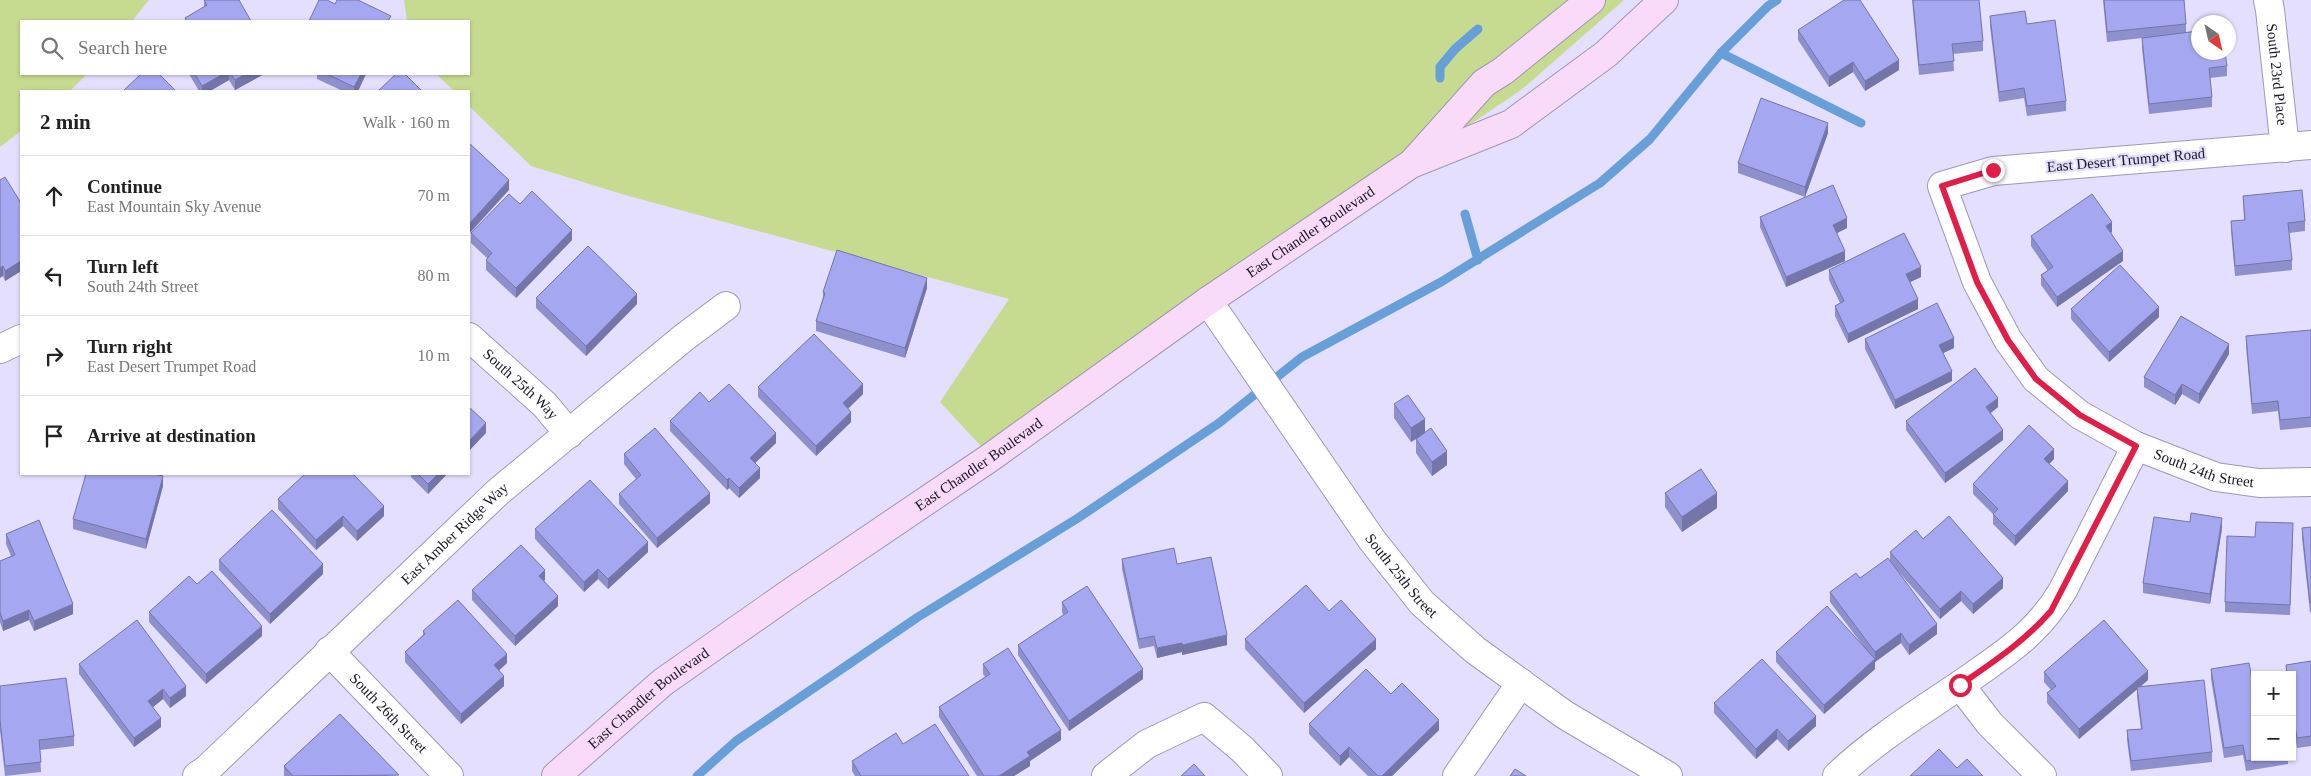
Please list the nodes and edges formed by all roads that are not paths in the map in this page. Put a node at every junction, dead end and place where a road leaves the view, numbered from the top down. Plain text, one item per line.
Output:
1 (1591, 0) edge
2 (1664, 0) edge
3 (2268, 0) edge
4 (2298, 147) edge
5 (1411, 164) junction
6 (1942, 186) joint
7 (1208, 301) junction
8 (726, 306) dead end
9 (470, 338) edge
10 (20, 339) edge
11 (0, 349) edge
12 (569, 434) junction
13 (2136, 446) junction
14 (2311, 482) edge
15 (328, 651) junction
16 (1521, 683) junction
17 (1960, 685) junction
18 (197, 776) edge
19 (449, 776) edge
20 (556, 776) edge
21 (1106, 776) edge
22 (1268, 776) edge
23 (1457, 776) edge
24 (1668, 776) edge
25 (1837, 776) edge
26 (2042, 776) edge

1 - 5 main road, East Chandler Boulevard
2 - 5 main road, East Chandler Boulevard
3 - 4 street, South 23rd Place
4 - 6 street, East Desert Trumpet Road
5 - 7 main road, East Chandler Boulevard
6 - 13 street, South 24th Street
7 - 16 street, South 25th Street
7 - 20 main road, East Chandler Boulevard
8 - 12 street, East Amber Ridge Way
9 - 12 street, South 25th Way
10 - 11 street
12 - 15 street, East Amber Ridge Way
13 - 14 street, South 24th Street
13 - 17 street
15 - 18 street, East Amber Ridge Way
15 - 19 street, South 26th Street
16 - 23 street
16 - 24 street, South 25th Street
17 - 25 street
17 - 26 street
21 - 22 street

